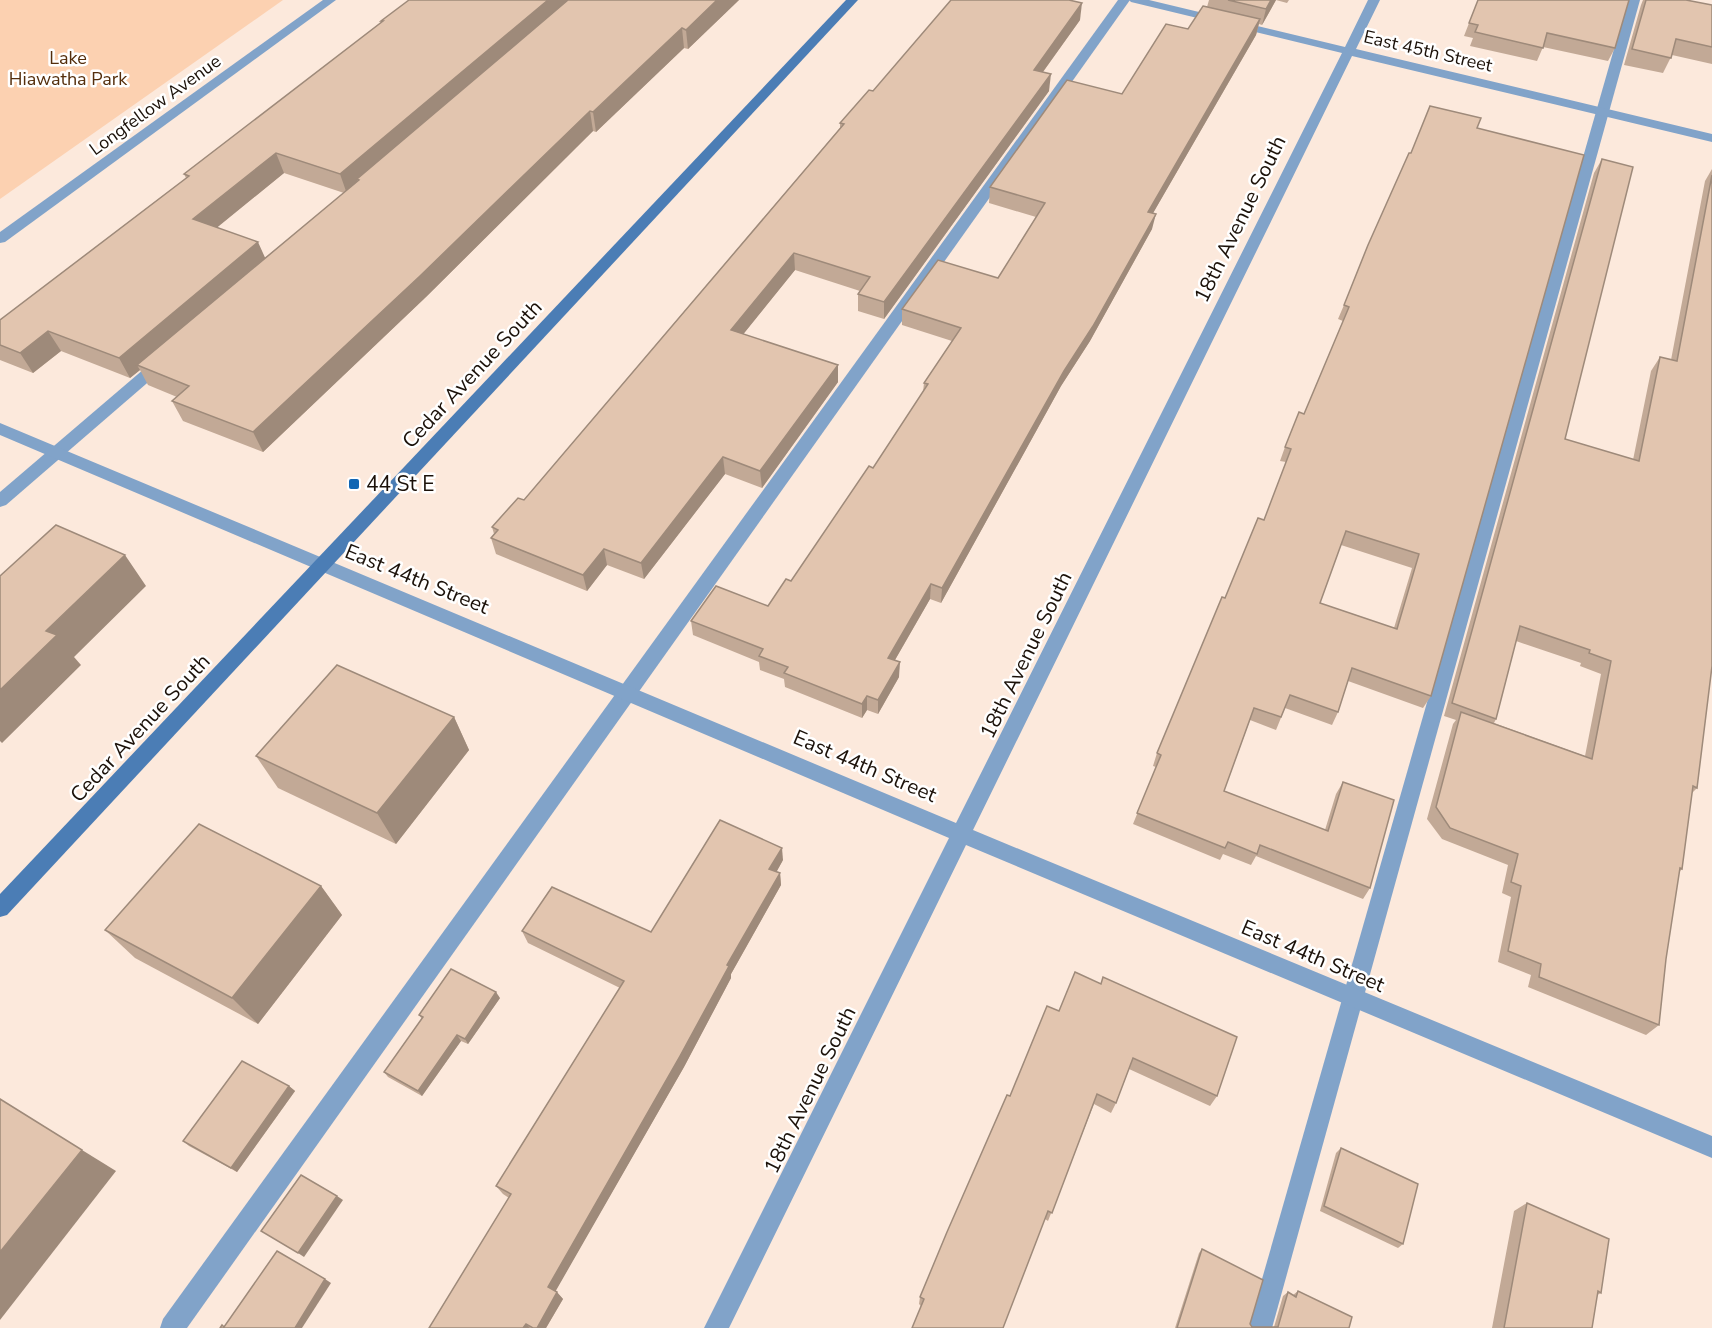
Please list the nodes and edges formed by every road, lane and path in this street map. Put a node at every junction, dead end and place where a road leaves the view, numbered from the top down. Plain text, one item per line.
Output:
1 (330, 0) edge
2 (852, 0) edge
3 (1124, 0) edge
4 (1135, 0) edge
5 (1374, 0) edge
6 (1634, 0) edge
7 (1348, 51) junction
8 (1603, 112) junction
9 (1712, 138) edge
10 (0, 239) edge
11 (172, 353) edge
12 (0, 429) edge
13 (56, 453) junction
14 (0, 501) edge
15 (322, 566) junction
16 (626, 692) junction
17 (963, 833) junction
18 (0, 908) edge
19 (1353, 999) junction
20 (1712, 1148) edge
21 (172, 1328) edge
22 (716, 1328) edge
23 (1260, 1328) edge

1 - 10 street, Longfellow Avenue
2 - 15 main road, Cedar Avenue South
3 - 16 street
4 - 7 street, East 45th Street
5 - 7 street, 18th Avenue South
6 - 8 street
7 - 8 street, East 45th Street
7 - 17 street, 18th Avenue South
8 - 9 street, East 45th Street
8 - 19 street
11 - 13 street
12 - 13 street, East 44th Street
13 - 14 street
13 - 15 street, East 44th Street
15 - 16 street, East 44th Street
15 - 18 main road, Cedar Avenue South
16 - 17 street, East 44th Street
16 - 21 street
17 - 19 street, East 44th Street
17 - 22 street, 18th Avenue South
19 - 20 street, East 44th Street
19 - 23 street

